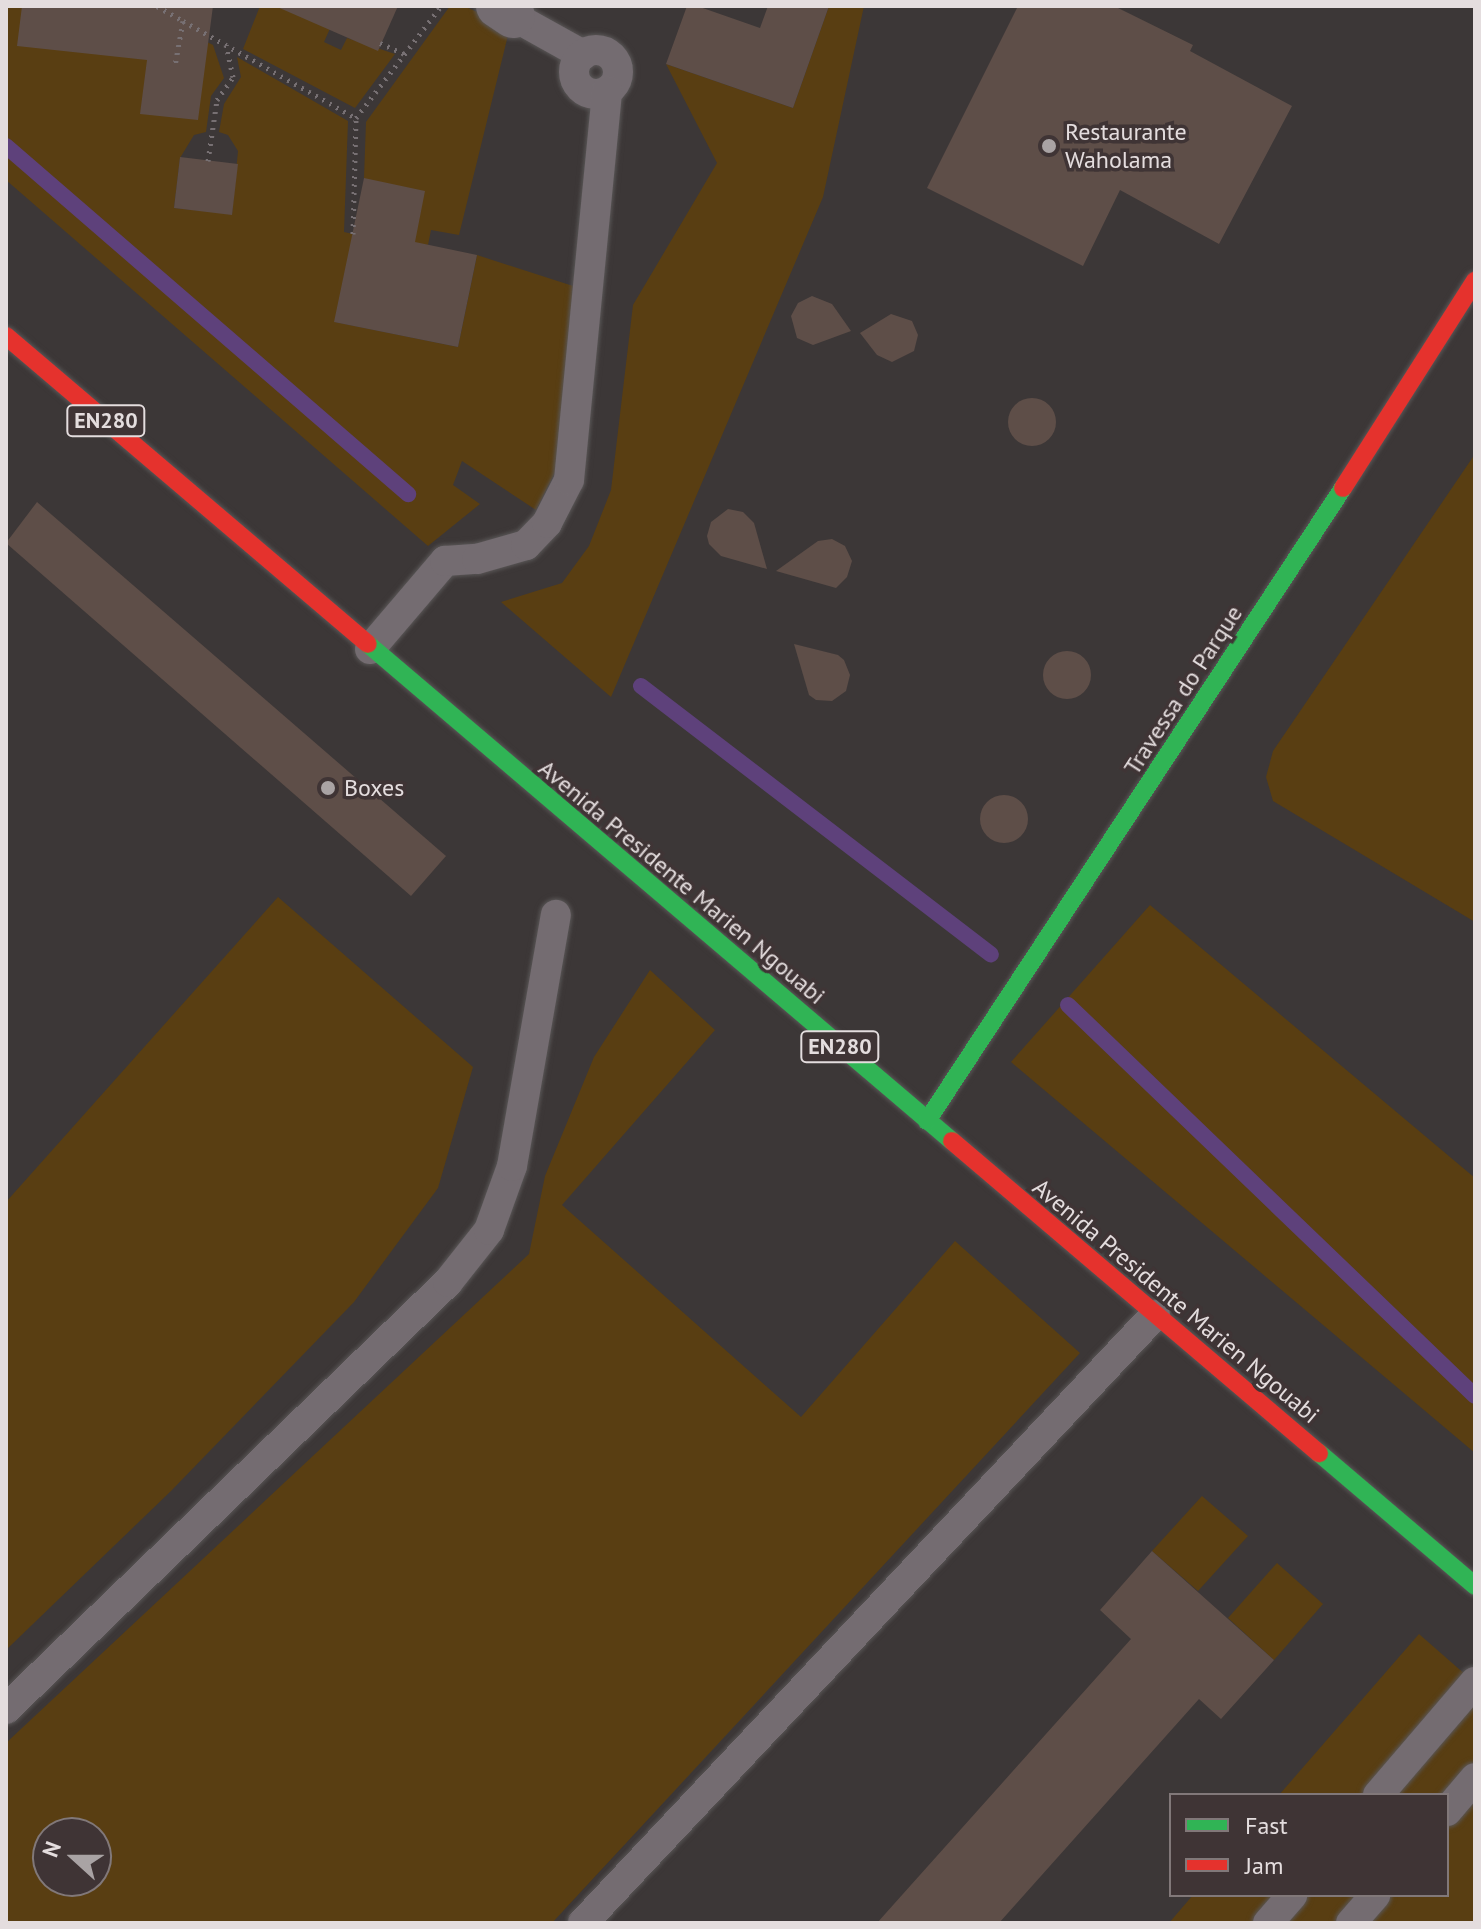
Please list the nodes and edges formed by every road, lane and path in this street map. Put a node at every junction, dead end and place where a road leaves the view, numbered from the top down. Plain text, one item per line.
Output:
1 (157, 6) edge
2 (441, 6) edge
3 (506, 11) edge
4 (183, 21) junction
5 (380, 43) dead end
6 (226, 45) junction
7 (405, 54) junction
8 (175, 66) dead end
9 (356, 118) junction
10 (208, 161) dead end
11 (353, 234) dead end
12 (1475, 281) edge
13 (6, 336) edge
14 (370, 649) junction
15 (556, 915) dead end
16 (927, 1121) junction
17 (1155, 1315) junction
18 (1475, 1586) edge
19 (1475, 1682) edge
20 (6, 1709) edge
21 (1475, 1778) edge
22 (1380, 1793) edge
23 (1449, 1809) edge
24 (1290, 1897) edge
25 (1373, 1897) edge
26 (583, 1923) edge
27 (1268, 1923) edge
28 (1351, 1923) edge

1 - 4 path
2 - 7 path
3 - 14 lane
4 - 6 path
4 - 8 path
5 - 7 path
6 - 9 path
6 - 10 path
7 - 9 path
9 - 11 path
12 - 16 main road, Travessa do Parque
13 - 14 main road, Avenida Presidente Marien Ngouabi / EN280
14 - 16 main road, Avenida Presidente Marien Ngouabi / EN280
15 - 20 lane
16 - 17 main road, Avenida Presidente Marien Ngouabi / EN280
17 - 18 main road, Avenida Presidente Marien Ngouabi / EN280
17 - 26 lane
19 - 22 lane
21 - 23 lane
24 - 27 lane
25 - 28 lane

